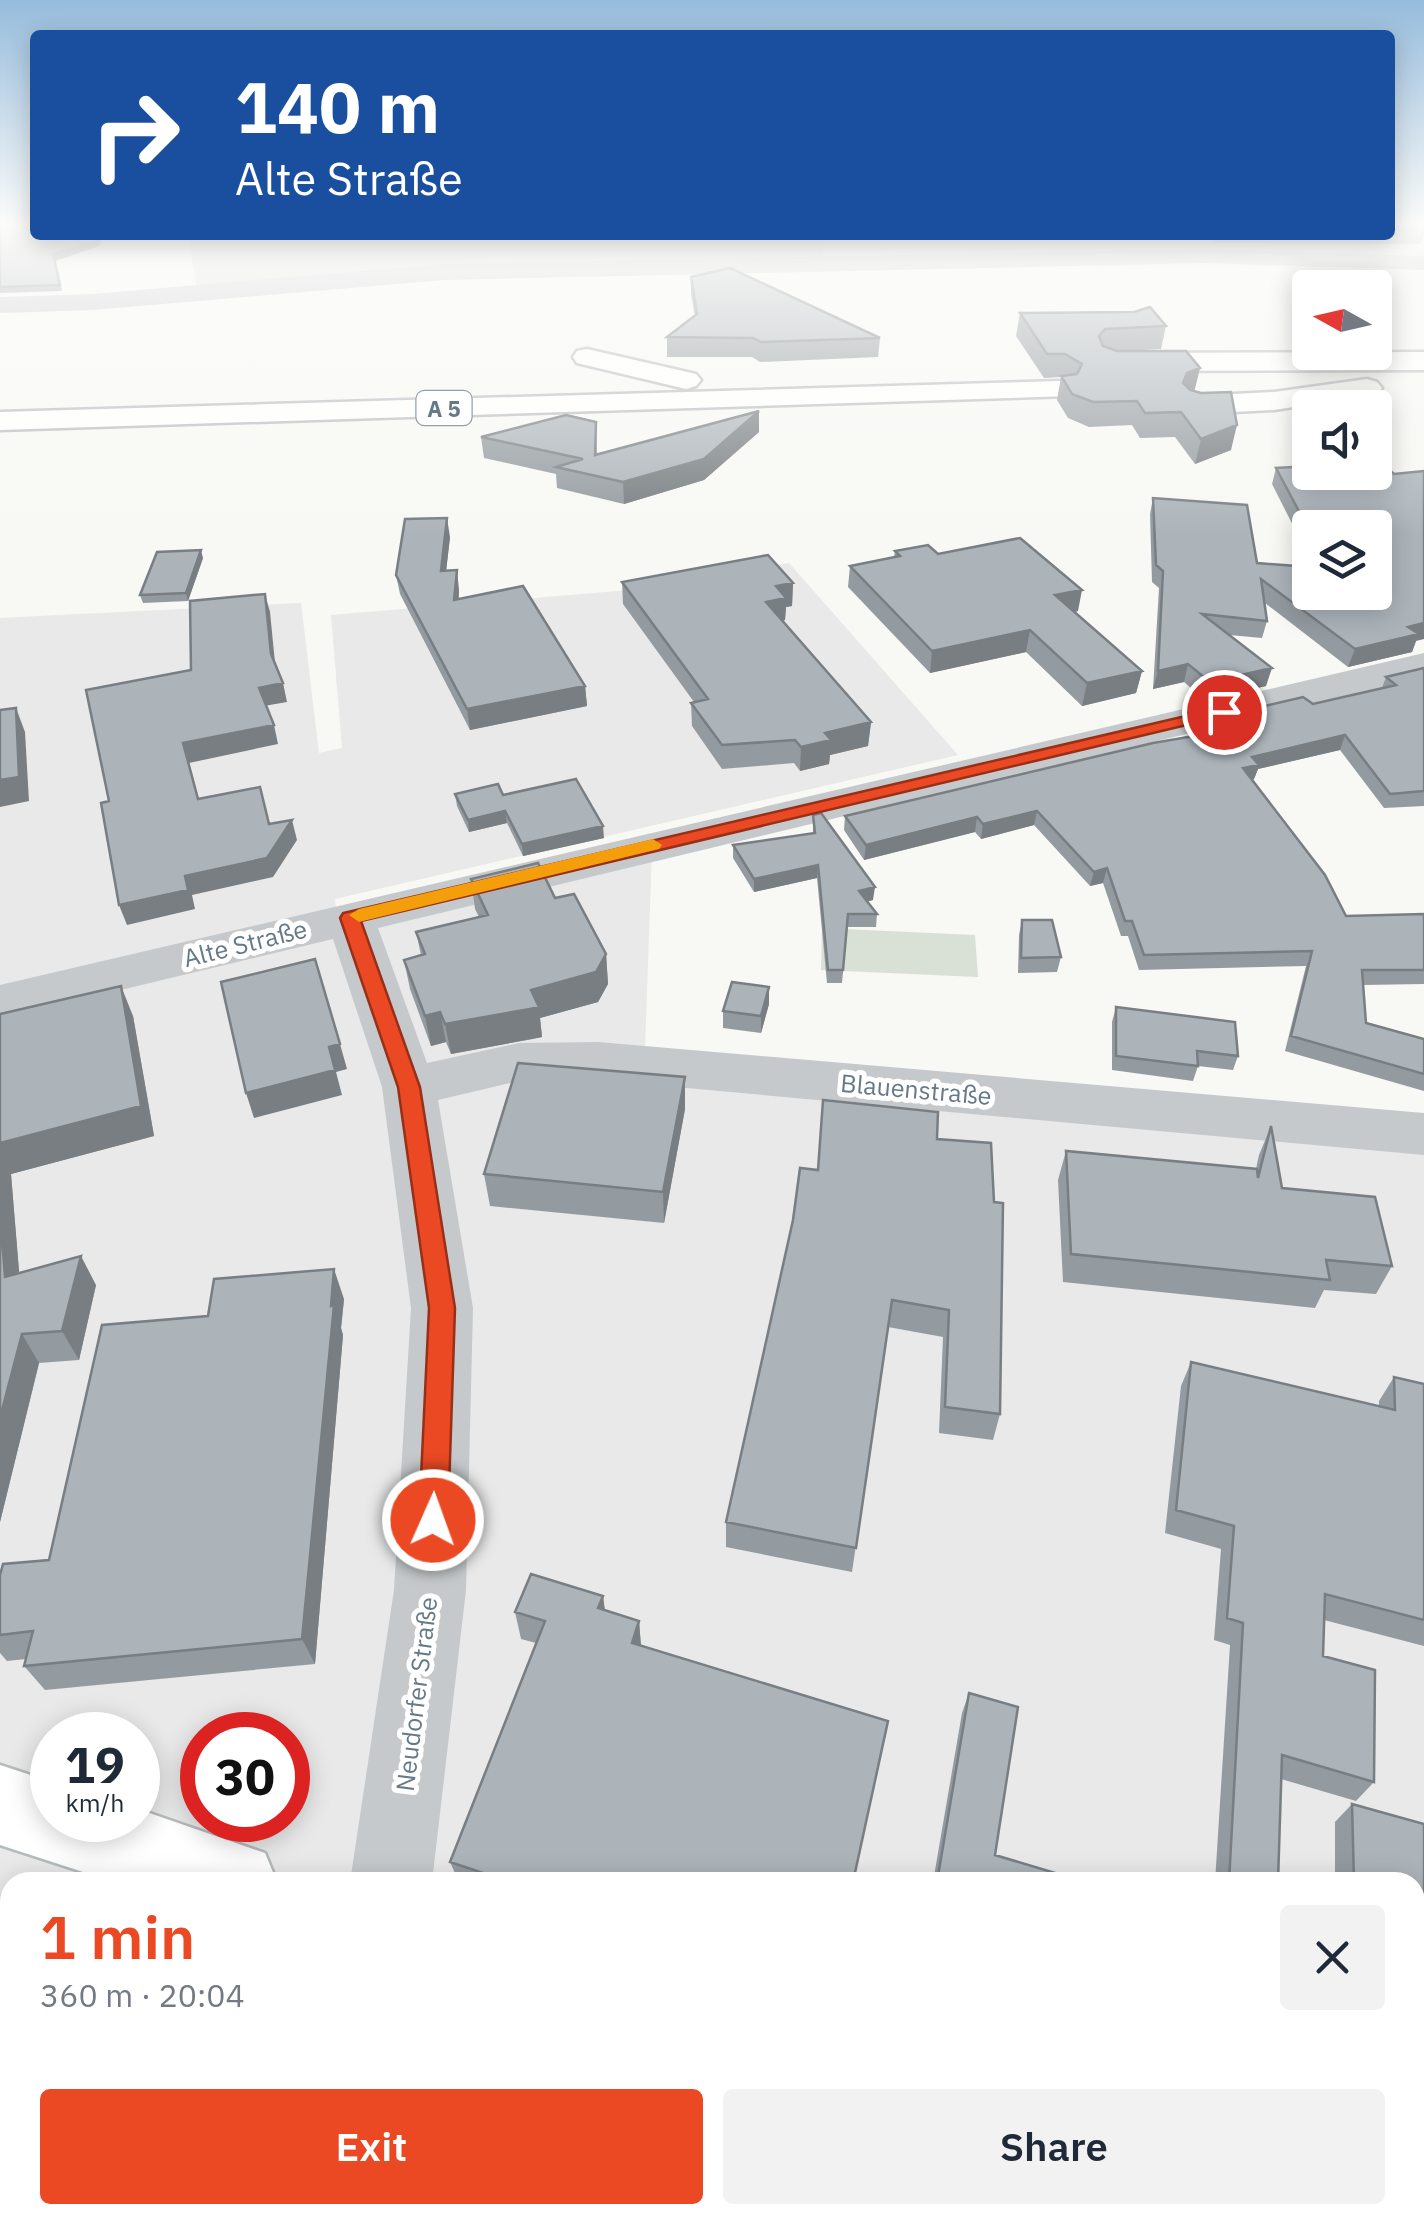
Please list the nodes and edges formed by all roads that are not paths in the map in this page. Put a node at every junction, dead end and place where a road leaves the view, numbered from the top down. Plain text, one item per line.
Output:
1 (1392, 350) edge
2 (1292, 351) edge
3 (1424, 351) edge
4 (587, 357) dead end
5 (1424, 361) edge
6 (1112, 363) junction
7 (888, 367) dead end
8 (1424, 371) edge
9 (799, 377) junction
10 (480, 379) dead end
11 (686, 380) junction
12 (1424, 380) edge
13 (527, 385) junction
14 (1188, 396) edge
15 (0, 402) edge
16 (0, 421) edge
17 (1424, 665) edge
18 (350, 918) junction
19 (0, 1002) edge
20 (409, 1087) junction
21 (1424, 1134) edge
22 (0, 1805) edge
23 (205, 1872) edge
24 (392, 1872) edge

1 - 3 main road
2 - 6 main road
4 - 11 main road
5 - 6 main road
6 - 8 main road
7 - 9 main road, A 5
9 - 11 main road, A 5
9 - 16 main road, A 5
10 - 13 main road
11 - 13 main road, A 5
12 - 14 main road
13 - 15 main road, A 5
17 - 18 street, Alte Straße
18 - 19 street, Alte Straße
18 - 20 street, Neudorfer Straße
20 - 21 street, Blauenstraße
20 - 24 street, Neudorfer Straße
22 - 23 main road

